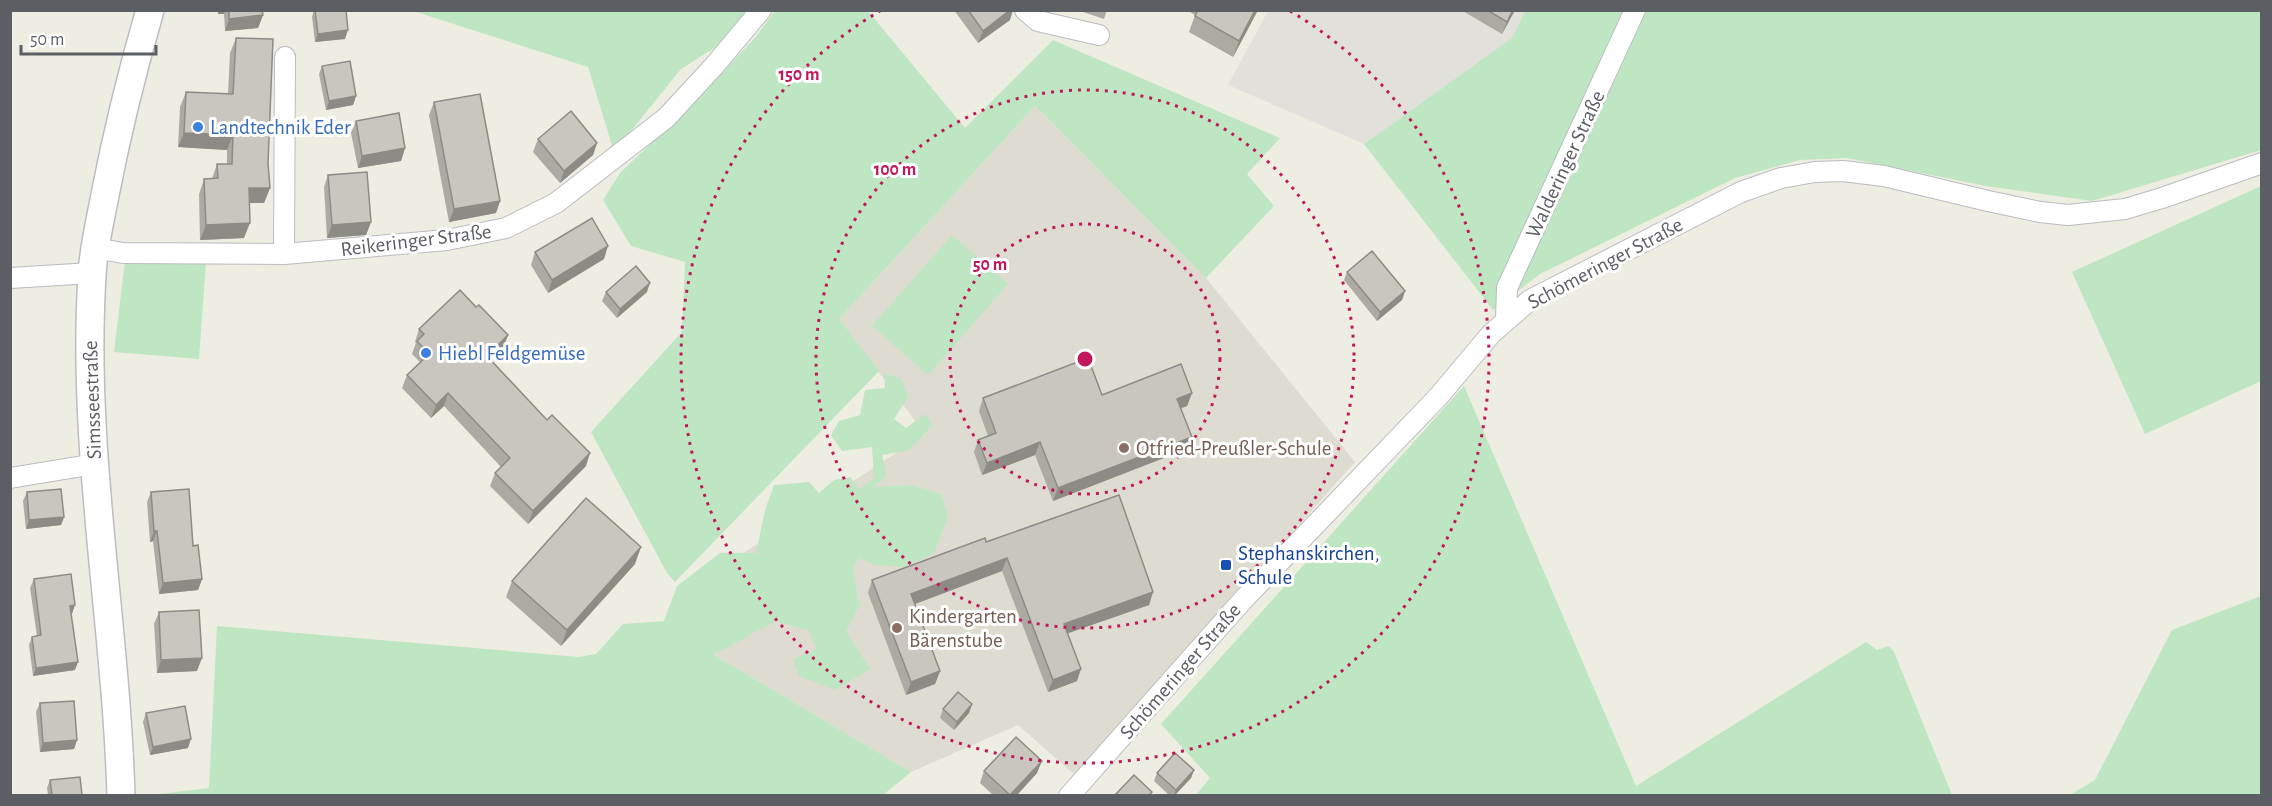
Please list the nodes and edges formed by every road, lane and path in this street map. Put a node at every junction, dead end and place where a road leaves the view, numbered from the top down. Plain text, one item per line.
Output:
1 (150, 10) edge
2 (761, 10) edge
3 (1025, 10) edge
4 (1635, 10) edge
5 (1099, 35) dead end
6 (285, 57) dead end
7 (2262, 163) edge
8 (284, 254) junction
9 (93, 261) junction
10 (10, 278) edge
11 (1506, 319) junction
12 (94, 464) junction
13 (10, 477) edge
14 (121, 795) edge
15 (1069, 795) edge

1 - 9 main road, Simsseestraße
2 - 8 street, Reikeringer Straße
3 - 5 street
4 - 11 street, Walderinger Straße
6 - 8 street
7 - 11 street, Schömeringer Straße
8 - 9 street, Reikeringer Straße
9 - 10 street, Reikeringer Straße
9 - 12 main road, Simsseestraße
11 - 15 street, Schömeringer Straße
12 - 13 street
12 - 14 main road, Simsseestraße

